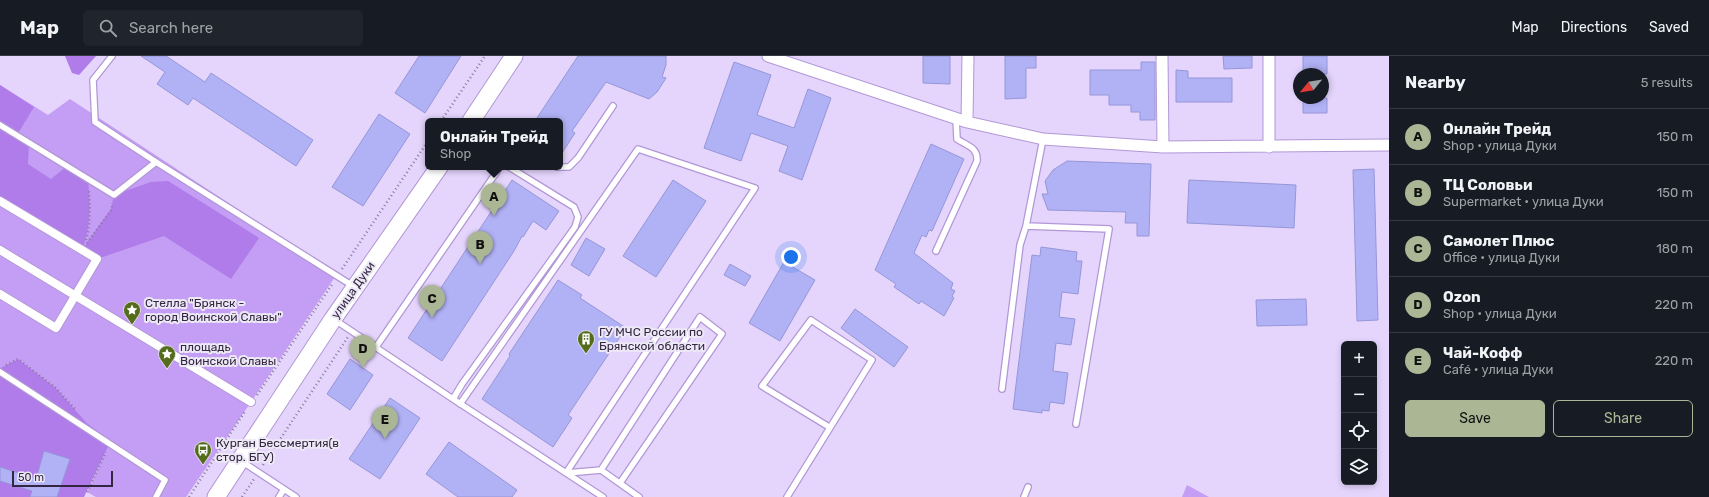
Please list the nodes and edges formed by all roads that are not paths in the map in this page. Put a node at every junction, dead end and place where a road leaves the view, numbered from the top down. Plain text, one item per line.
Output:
1 (112, 56) edge
2 (514, 56) edge
3 (768, 56) edge
4 (968, 56) edge
5 (1162, 56) edge
6 (1269, 56) edge
7 (614, 106) dead end
8 (475, 118) edge
9 (956, 118) junction
10 (967, 122) junction
11 (0, 125) edge
12 (1043, 139) junction
13 (1389, 145) edge
14 (1163, 147) junction
15 (1269, 147) junction
16 (156, 162) junction
17 (563, 167) edge
18 (437, 170) edge
19 (498, 170) edge
20 (514, 170) edge
21 (0, 201) edge
22 (1026, 226) junction
23 (0, 250) edge
24 (936, 251) dead end
25 (355, 287) junction
26 (0, 294) edge
27 (74, 296) junction
28 (334, 319) junction
29 (376, 347) junction
30 (0, 372) edge
31 (1002, 389) dead end
32 (453, 399) junction
33 (251, 402) road end
34 (460, 404) junction
35 (1076, 424) dead end
36 (830, 427) junction
37 (240, 461) junction
38 (601, 470) junction
39 (566, 473) junction
40 (620, 483) junction
41 (1028, 488) dead end
42 (284, 489) junction
43 (156, 497) edge
44 (216, 497) edge
45 (279, 497) edge
46 (296, 497) edge
47 (603, 497) edge
48 (639, 497) edge
49 (787, 497) edge
50 (1024, 497) edge

1 - 16 lane
2 - 8 main road
3 - 9 street
4 - 10 street
5 - 14 street
6 - 15 street
7 - 17 lane
9 - 10 street
9 - 24 lane
10 - 12 street
11 - 16 lane
12 - 14 street
12 - 22 lane
13 - 15 street
14 - 15 street
16 - 25 lane
18 - 25 main road, улица Дуки
19 - 29 lane
20 - 32 lane
21 - 27 street
22 - 31 lane
22 - 35 lane
23 - 27 street
25 - 28 main road, улица Дуки
26 - 27 street
27 - 33 street
28 - 29 lane
28 - 37 main road, улица Дуки
29 - 32 lane
30 - 43 lane
32 - 34 lane
34 - 39 lane
34 - 39 lane
36 - 36 lane
36 - 49 lane
37 - 42 lane
37 - 44 main road, улица Дуки
38 - 39 lane
38 - 40 lane
38 - 40 lane
39 - 47 lane
40 - 48 lane
41 - 50 lane
42 - 45 lane
42 - 46 lane

